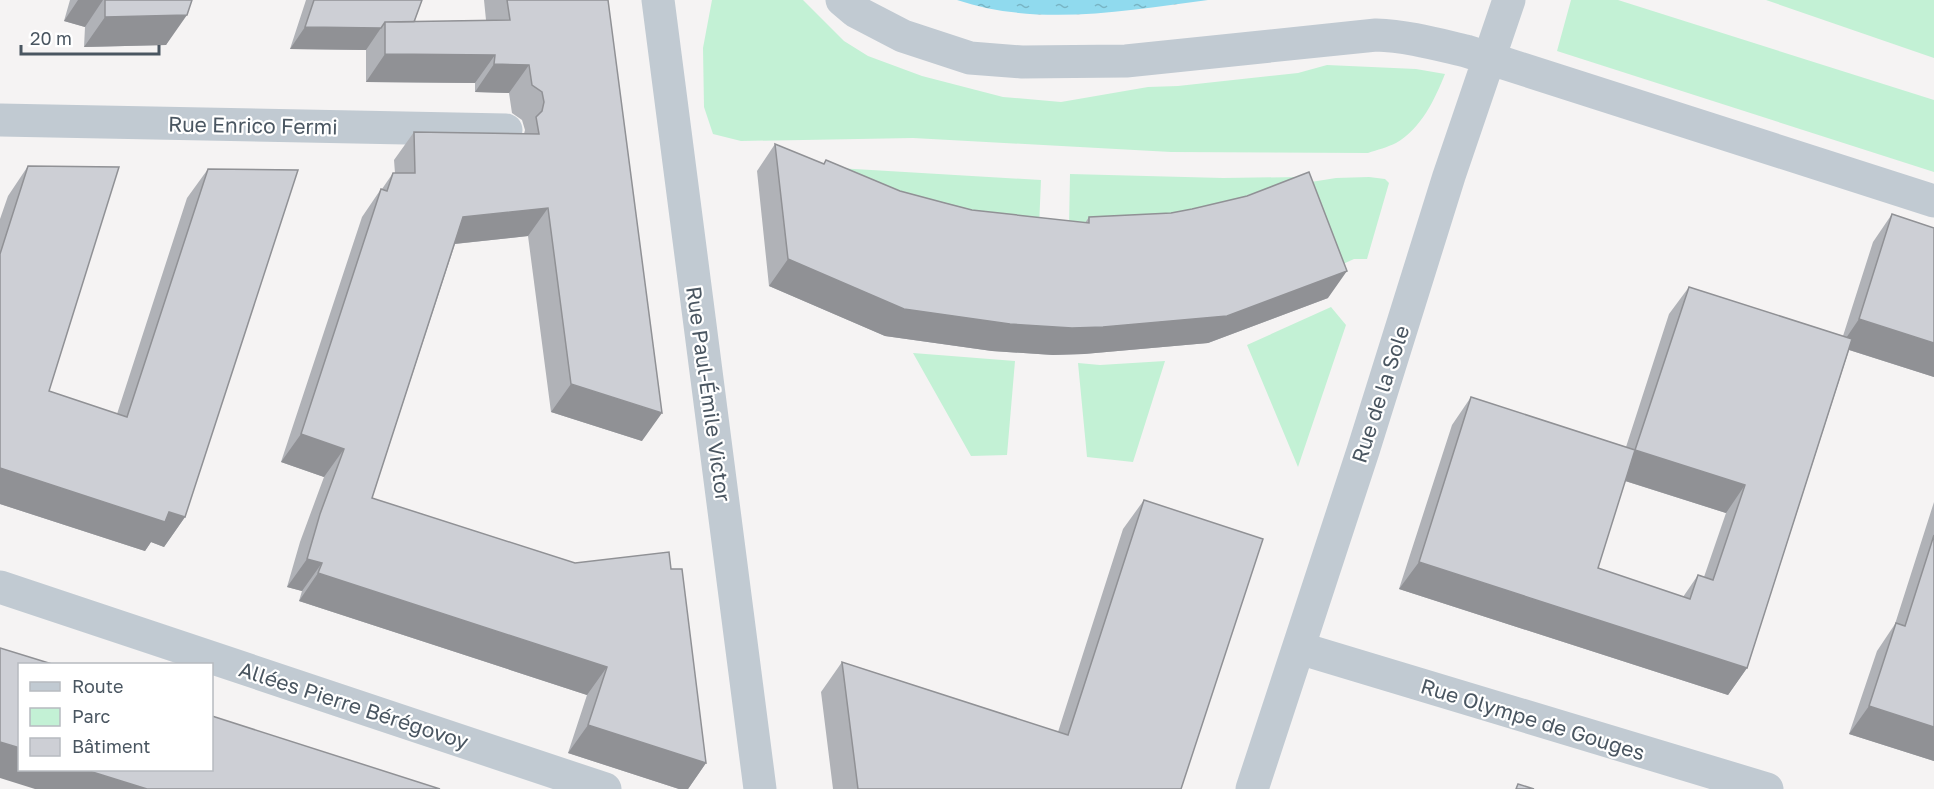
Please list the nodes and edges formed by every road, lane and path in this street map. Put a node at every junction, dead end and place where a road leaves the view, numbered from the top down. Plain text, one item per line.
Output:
1 (658, 0) edge
2 (842, 0) edge
3 (1509, 0) edge
4 (1489, 58) junction
5 (0, 120) edge
6 (506, 130) dead end
7 (1934, 201) edge
8 (0, 588) edge
9 (1299, 648) junction
10 (605, 789) edge
11 (760, 789) edge
12 (1252, 789) edge
13 (1767, 789) edge

1 - 11 street, Rue Paul-Émile Victor
2 - 4 street
3 - 4 street, Rue de la Sole
4 - 7 street
4 - 9 street, Rue de la Sole
5 - 6 street, Rue Enrico Fermi
8 - 10 street, Allées Pierre Bérégovoy
9 - 12 street, Rue de la Sole
9 - 13 street, Rue Olympe de Gouges

